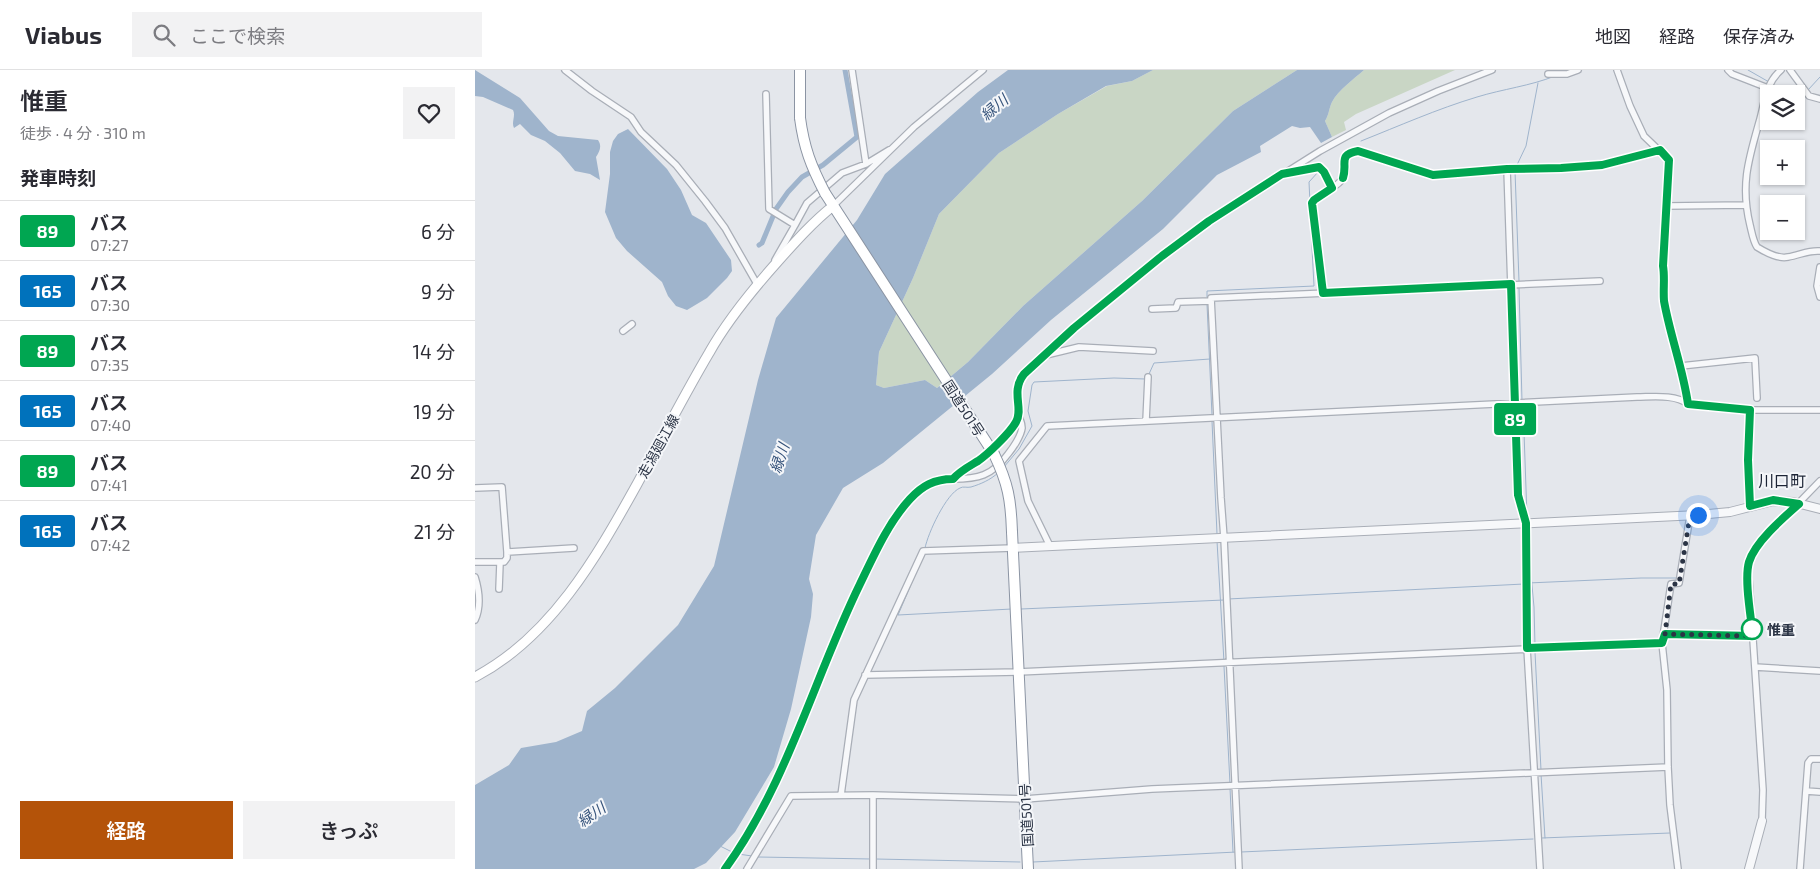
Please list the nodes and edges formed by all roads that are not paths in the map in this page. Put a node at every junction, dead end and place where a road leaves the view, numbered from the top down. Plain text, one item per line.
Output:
1 (565, 70) edge
2 (800, 70) edge
3 (852, 70) edge
4 (983, 70) edge
5 (1492, 70) edge
6 (1578, 70) edge
7 (1617, 70) edge
8 (1727, 70) edge
9 (1781, 70) edge
10 (1790, 70) edge
11 (1548, 74) dead end
12 (1760, 85) edge
13 (1769, 85) edge
14 (766, 94) dead end
15 (1820, 99) edge
16 (1760, 116) edge
17 (889, 150) junction
18 (1660, 150) junction
19 (866, 164) junction
20 (1507, 169) junction
21 (1282, 174) junction
22 (1332, 188) junction
23 (1745, 205) junction
24 (1667, 206) junction
25 (834, 208) junction
26 (795, 225) junction
27 (1820, 251) edge
28 (1820, 267) edge
29 (767, 273) junction
30 (1600, 281) dead end
31 (757, 284) junction
32 (1511, 284) junction
33 (1323, 293) junction
34 (1820, 296) edge
35 (1211, 301) junction
36 (1152, 309) dead end
37 (632, 324) dead end
38 (623, 331) dead end
39 (1153, 351) dead end
40 (1044, 356) junction
41 (1681, 366) junction
42 (1148, 377) dead end
43 (1757, 398) dead end
44 (1515, 404) junction
45 (1688, 404) junction
46 (1750, 410) junction
47 (1820, 410) edge
48 (1018, 415) junction
49 (1218, 417) junction
50 (1146, 421) junction
51 (991, 450) junction
52 (953, 479) junction
53 (1820, 481) edge
54 (475, 488) edge
55 (1799, 504) junction
56 (1750, 506) junction
57 (1820, 509) edge
58 (1690, 516) junction
59 (1526, 523) junction
60 (1221, 538) junction
61 (1050, 546) junction
62 (574, 548) dead end
63 (1013, 548) junction
64 (507, 552) junction
65 (475, 562) edge
66 (500, 563) junction
67 (475, 577) edge
68 (499, 589) dead end
69 (475, 620) edge
70 (1665, 634) junction
71 (1753, 636) junction
72 (1662, 643) junction
73 (1527, 648) junction
74 (1230, 662) junction
75 (1755, 667) junction
76 (1820, 671) edge
77 (1019, 672) junction
78 (865, 675) junction
79 (475, 677) edge
80 (1820, 758) edge
81 (1668, 767) junction
82 (1533, 774) junction
83 (1235, 787) junction
84 (1806, 791) junction
85 (1820, 792) edge
86 (841, 795) junction
87 (873, 795) junction
88 (1025, 800) junction
89 (1762, 821) joint
90 (725, 869) edge
91 (747, 869) edge
92 (873, 869) edge
93 (1029, 869) edge
94 (1239, 869) edge
95 (1540, 869) edge
96 (1678, 869) edge
97 (1749, 869) edge
98 (1800, 869) edge

1 - 31 street
2 - 25 highway, 国道501号, bridge
3 - 19 street
4 - 17 street
5 - 21 street
6 - 11 street
7 - 18 street
8 - 12 street
9 - 13 street
10 - 15 street
14 - 26 street
16 - 23 street
17 - 19 street
17 - 25 street
18 - 20 street
18 - 24 street
19 - 26 street
20 - 22 street
20 - 32 street
21 - 22 street
21 - 40 street
22 - 33 street
23 - 24 street
23 - 27 street
24 - 41 street
25 - 29 main road, 走潟廻江線
25 - 51 highway, 国道501号
26 - 29 street
28 - 34 street
29 - 31 main road, 走潟廻江線
30 - 32 street
31 - 79 main road, 走潟廻江線
32 - 33 street
32 - 44 street
33 - 35 street
35 - 36 street
35 - 49 street
37 - 38 street
39 - 40 street
40 - 48 street
41 - 43 street
41 - 45 street
42 - 50 street
44 - 45 street
44 - 49 street
44 - 59 street
45 - 46 street
46 - 47 street
46 - 56 street
48 - 51 street
48 - 52 street
49 - 50 street
49 - 60 street
50 - 61 street
51 - 52 street
51 - 63 highway, 国道501号, bridge
52 - 90 street
53 - 55 street
54 - 64 street
55 - 56 street
55 - 57 street
55 - 71 street
56 - 58 street
58 - 59 street
58 - 70 street
59 - 60 street
59 - 73 street
60 - 61 street
60 - 74 street
61 - 63 street
62 - 64 street
63 - 77 highway, 国道501号
63 - 78 street
64 - 66 street
65 - 66 street
66 - 68 street
67 - 69 street
70 - 71 street
70 - 72 street
71 - 75 street
72 - 73 street
72 - 81 street
73 - 74 street
73 - 82 street
74 - 77 street
74 - 83 street
75 - 76 street
75 - 89 street
77 - 78 street
77 - 88 highway, 国道501号
78 - 86 street
80 - 84 street
81 - 82 street
81 - 96 street
82 - 83 street
82 - 95 street
83 - 88 street
83 - 94 street
84 - 85 street
84 - 98 street
86 - 87 street
86 - 91 street
87 - 88 street
87 - 92 street
88 - 93 highway, 国道501号
89 - 97 street

